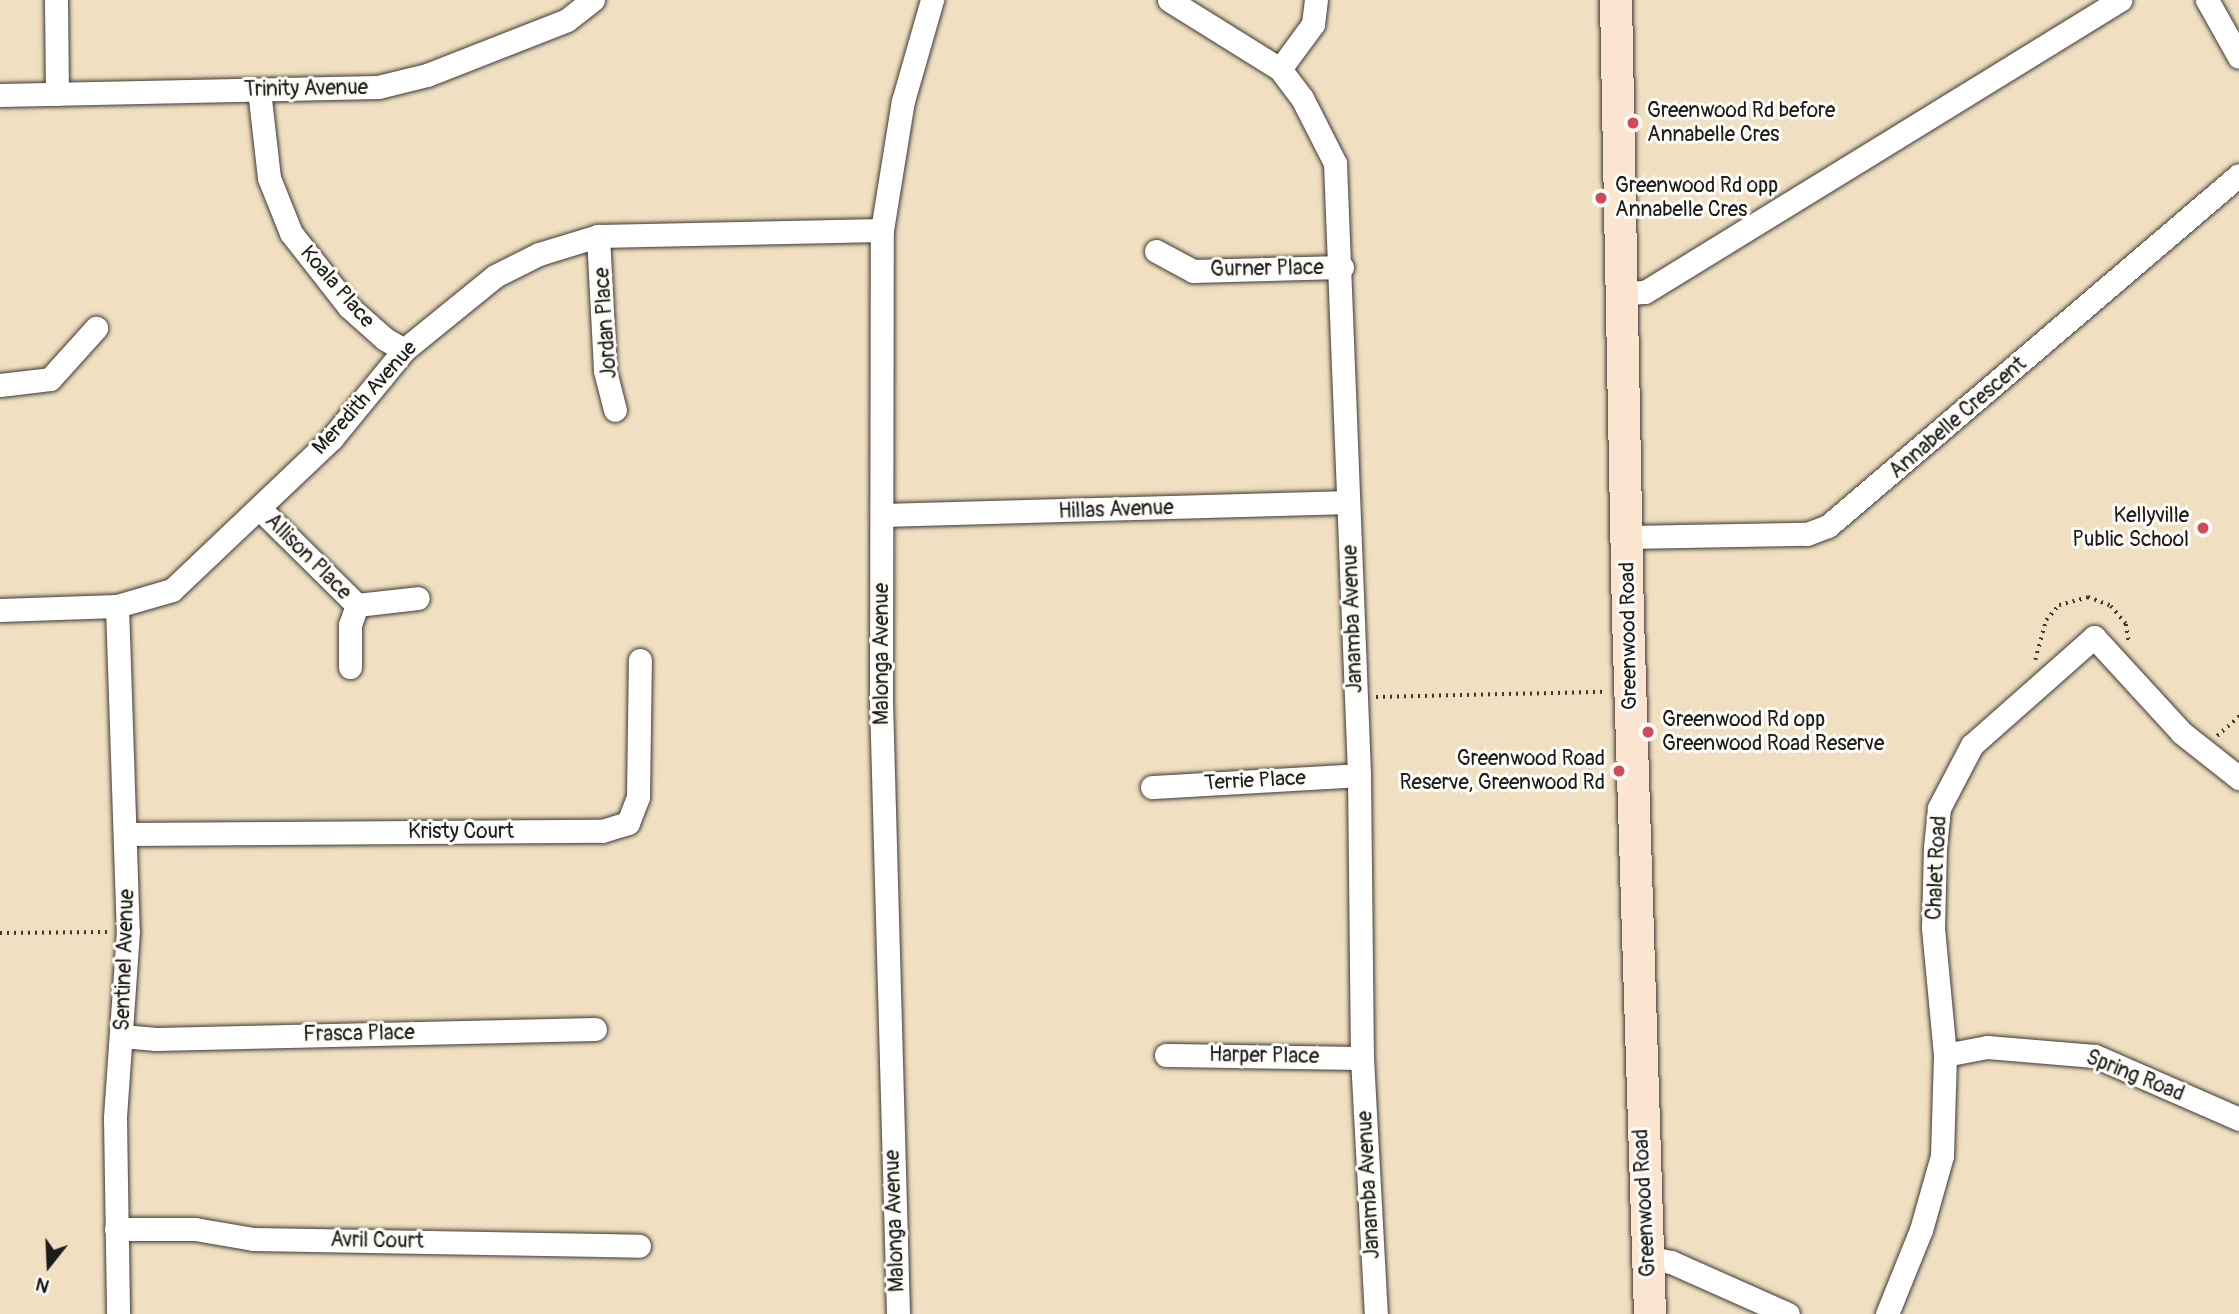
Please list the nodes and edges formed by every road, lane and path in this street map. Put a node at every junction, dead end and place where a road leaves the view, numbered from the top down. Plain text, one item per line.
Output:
1 (56, 0) edge
2 (593, 0) edge
3 (932, 0) edge
4 (1170, 0) edge
5 (1316, 0) edge
6 (1616, 0) edge
7 (2120, 0) edge
8 (2207, 0) edge
9 (2239, 57) edge
10 (1280, 69) junction
11 (259, 90) junction
12 (57, 94) junction
13 (0, 95) edge
14 (2239, 175) edge
15 (882, 230) junction
16 (598, 236) junction
17 (1156, 251) dead end
18 (1342, 267) junction
19 (1620, 294) junction
20 (96, 328) dead end
21 (404, 350) junction
22 (0, 385) edge
23 (615, 410) dead end
24 (1348, 502) junction
25 (259, 508) junction
26 (884, 515) junction
27 (1627, 537) junction
28 (418, 598) dead end
29 (357, 605) junction
30 (117, 607) junction
31 (0, 610) edge
32 (2132, 657) dead end
33 (640, 660) dead end
34 (350, 667) dead end
35 (2025, 671) dead end
36 (1605, 692) dead end
37 (1356, 698) junction
38 (2239, 716) edge
39 (2211, 743) dead end
40 (1359, 775) junction
41 (2239, 778) edge
42 (1152, 787) dead end
43 (127, 834) junction
44 (128, 932) junction
45 (0, 933) edge
46 (595, 1029) dead end
47 (122, 1036) junction
48 (1166, 1055) dead end
49 (1945, 1055) junction
50 (1362, 1058) junction
51 (2239, 1119) edge
52 (116, 1229) junction
53 (639, 1246) dead end
54 (1647, 1257) junction
55 (118, 1314) edge
56 (898, 1314) edge
57 (1376, 1314) edge
58 (1650, 1314) edge
59 (1788, 1314) edge
60 (1888, 1314) edge

1 - 12 street
2 - 11 street, Trinity Avenue
3 - 15 street, Malonga Avenue
4 - 10 street, Janamba Avenue
5 - 10 street
6 - 19 street, Greenwood Road
7 - 19 street
8 - 9 street
10 - 18 street, Janamba Avenue
11 - 12 street, Trinity Avenue
11 - 21 street, Koala Place
12 - 13 street, Trinity Avenue
14 - 27 street, Annabelle Crescent
15 - 16 street, Meredith Avenue
15 - 26 street, Malonga Avenue
16 - 21 street, Meredith Avenue
16 - 23 street, Jordan Place
17 - 18 street, Gurner Place
18 - 24 street, Janamba Avenue
19 - 27 street, Greenwood Road
20 - 22 street
21 - 25 street, Meredith Avenue
24 - 26 street, Hillas Avenue
24 - 37 street, Janamba Avenue
25 - 29 street, Allison Place
25 - 30 street, Meredith Avenue
26 - 56 street, Malonga Avenue
27 - 54 street, Greenwood Road
28 - 29 street, Allison Place
29 - 34 street, Allison Place
30 - 31 street, Meredith Avenue
30 - 43 street, Sentinel Avenue
32 - 35 path
33 - 43 street, Kristy Court
36 - 37 path
37 - 40 street, Janamba Avenue
38 - 39 path
40 - 42 street, Terrie Place
40 - 50 street, Janamba Avenue
41 - 49 street, Chalet Road
43 - 44 street, Sentinel Avenue
44 - 45 path
44 - 47 street, Sentinel Avenue
46 - 47 street, Frasca Place
47 - 52 street, Sentinel Avenue
48 - 50 street, Harper Place
49 - 51 street, Spring Road
49 - 60 street, Chalet Road
50 - 57 street, Janamba Avenue
52 - 53 street, Avril Court
52 - 55 street, Sentinel Avenue
54 - 58 street, Greenwood Road
54 - 59 street

